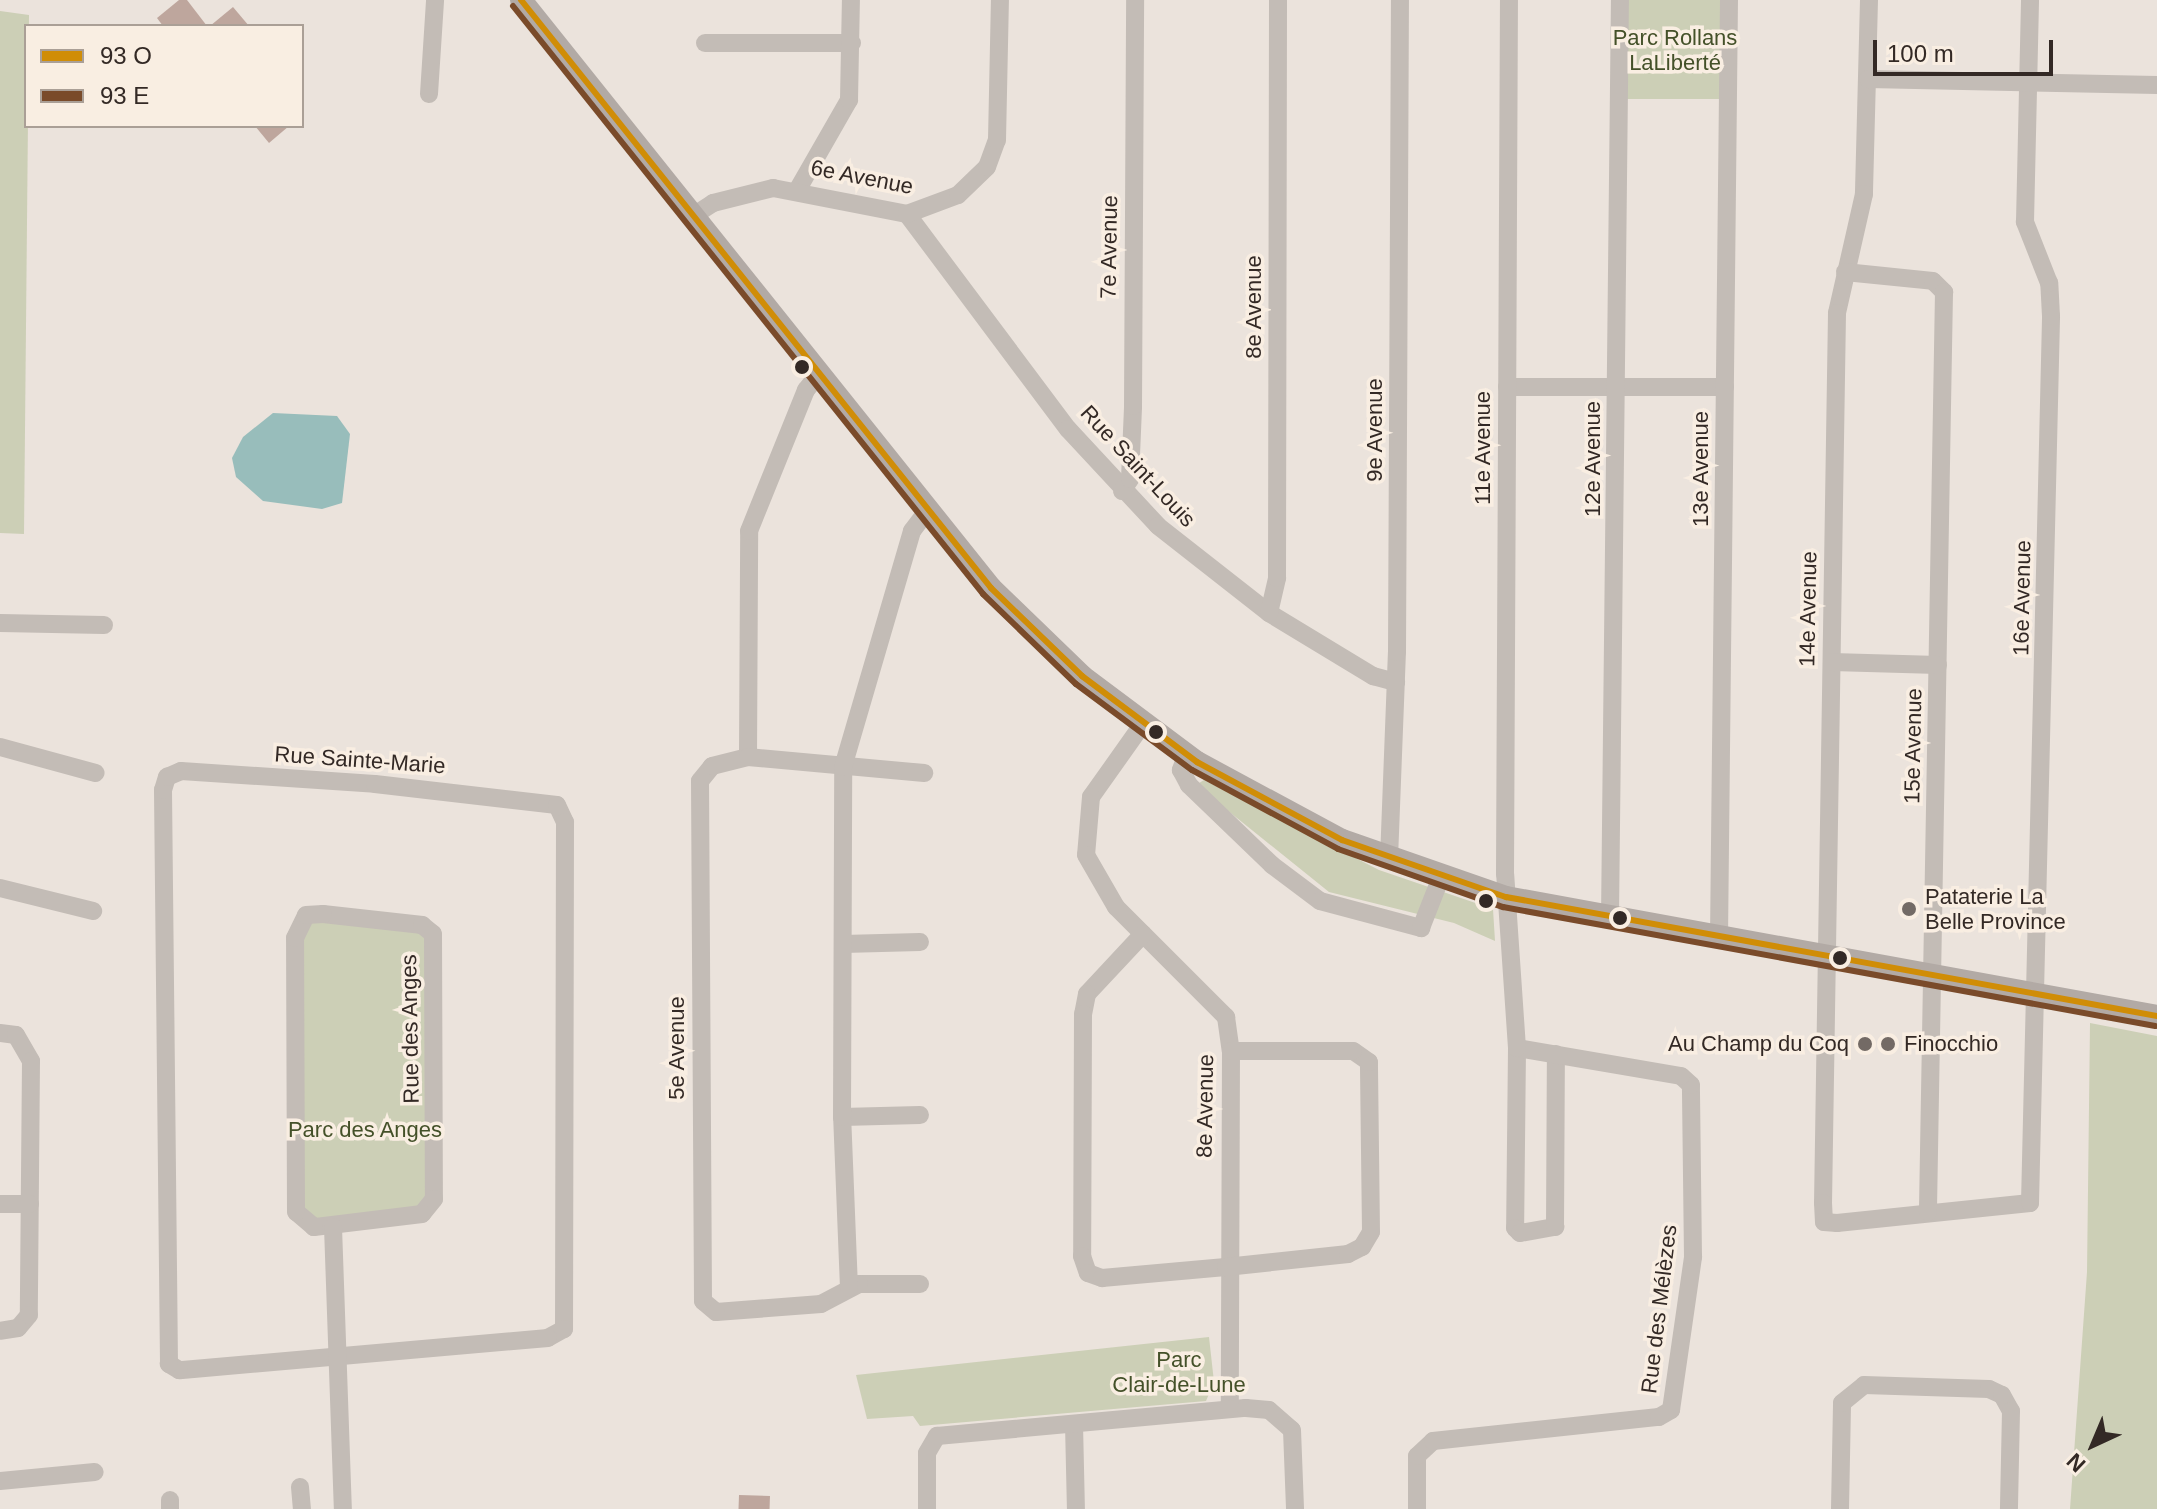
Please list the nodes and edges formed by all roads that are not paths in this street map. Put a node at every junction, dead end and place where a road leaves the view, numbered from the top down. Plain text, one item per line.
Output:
1 (435, 0) edge
2 (521, 0) edge
3 (851, 0) edge
4 (1000, 0) edge
5 (1135, 0) edge
6 (1278, 0) edge
7 (1400, 0) edge
8 (1509, 0) edge
9 (1620, 0) edge
10 (1729, 0) edge
11 (1869, 0) edge
12 (2030, 0) edge
13 (705, 43) dead end
14 (852, 43) junction
15 (1868, 79) junction
16 (2028, 82) junction
17 (2157, 85) edge
18 (429, 94) dead end
19 (798, 189) junction
20 (907, 214) junction
21 (693, 216) junction
22 (1845, 272) junction
23 (818, 375) junction
24 (1507, 387) junction
25 (1617, 387) junction
26 (1725, 387) junction
27 (1122, 491) junction
28 (927, 511) junction
29 (1269, 613) junction
30 (0, 623) edge
31 (104, 625) dead end
32 (1832, 662) junction
33 (1938, 665) junction
34 (1396, 682) junction
35 (1142, 725) junction
36 (0, 747) edge
37 (1186, 756) junction
38 (748, 757) junction
39 (843, 767) junction
40 (96, 773) dead end
41 (924, 773) dead end
42 (1389, 859) junction
43 (1441, 877) junction
44 (0, 888) edge
45 (1506, 897) junction
46 (93, 911) dead end
47 (1610, 918) junction
48 (1143, 934) junction
49 (1719, 938) junction
50 (920, 942) dead end
51 (843, 944) junction
52 (1828, 957) junction
53 (1930, 976) junction
54 (2038, 996) junction
55 (2157, 1016) edge
56 (0, 1033) edge
57 (1517, 1048) junction
58 (1231, 1051) junction
59 (1556, 1054) junction
60 (920, 1115) dead end
61 (842, 1117) junction
62 (0, 1204) edge
63 (30, 1204) junction
64 (1928, 1212) junction
65 (333, 1227) junction
66 (1226, 1267) junction
67 (920, 1284) dead end
68 (849, 1288) junction
69 (0, 1331) edge
70 (340, 1355) junction
71 (1230, 1409) junction
72 (1074, 1424) junction
73 (95, 1472) dead end
74 (0, 1481) edge
75 (300, 1487) dead end
76 (302, 1509) edge
77 (343, 1509) edge
78 (927, 1509) edge
79 (1076, 1509) edge
80 (1295, 1509) edge
81 (1417, 1509) edge
82 (1840, 1509) edge
83 (2009, 1509) edge

1 - 18 street
2 - 21 main road
3 - 14 street
4 - 20 street, 6e Avenue
5 - 27 street, 7e Avenue
6 - 29 street, 8e Avenue
7 - 34 street, 9e Avenue
8 - 24 street, 11e Avenue
9 - 25 street, 12e Avenue
10 - 26 street, 13e Avenue
11 - 15 street, 14e Avenue
12 - 16 street, 16e Avenue
13 - 14 street
14 - 19 street
15 - 16 street
15 - 22 street, 14e Avenue
16 - 17 street
16 - 54 street, 16e Avenue
19 - 20 street, 6e Avenue
19 - 21 street, 6e Avenue
20 - 27 street, Rue Saint-Louis
21 - 23 main road
22 - 32 street, 14e Avenue
22 - 33 street, 15e Avenue
23 - 28 main road
23 - 38 street
24 - 25 street
24 - 45 street, 11e Avenue
25 - 26 street
25 - 47 street, 12e Avenue
26 - 49 street, 13e Avenue
27 - 29 street, Rue Saint-Louis
28 - 35 main road
28 - 39 street
29 - 34 street, Rue Saint-Louis
30 - 31 street
32 - 33 street
32 - 52 street, 14e Avenue
33 - 53 street, 15e Avenue
34 - 42 street, 9e Avenue
35 - 37 main road
35 - 48 street, 8e Avenue
36 - 40 street
37 - 42 main road
37 - 43 street
38 - 39 street
38 - 68 street, 5e Avenue
39 - 41 street
39 - 51 street
42 - 43 main road
43 - 45 main road
44 - 46 street
45 - 47 main road
45 - 57 street
47 - 49 main road
48 - 58 street, 8e Avenue
48 - 66 street
49 - 52 main road
50 - 51 street
51 - 61 street
52 - 53 main road
52 - 64 street, 14e Avenue
53 - 54 main road
53 - 64 street, 15e Avenue
54 - 55 main road
54 - 64 street, 16e Avenue
56 - 63 street
57 - 59 street, Rue des Mélèzes
57 - 59 street
58 - 66 street, 8e Avenue
58 - 66 street
59 - 81 street, Rue des Mélèzes
60 - 61 street
61 - 68 street
62 - 63 street
63 - 69 street
65 - 65 street, Rue des Anges
65 - 70 street
66 - 71 street, 8e Avenue
67 - 68 street
70 - 70 street, Rue Sainte-Marie
70 - 77 street
71 - 72 street
71 - 80 street
72 - 78 street
72 - 79 street
73 - 74 street
75 - 76 street
82 - 83 street

